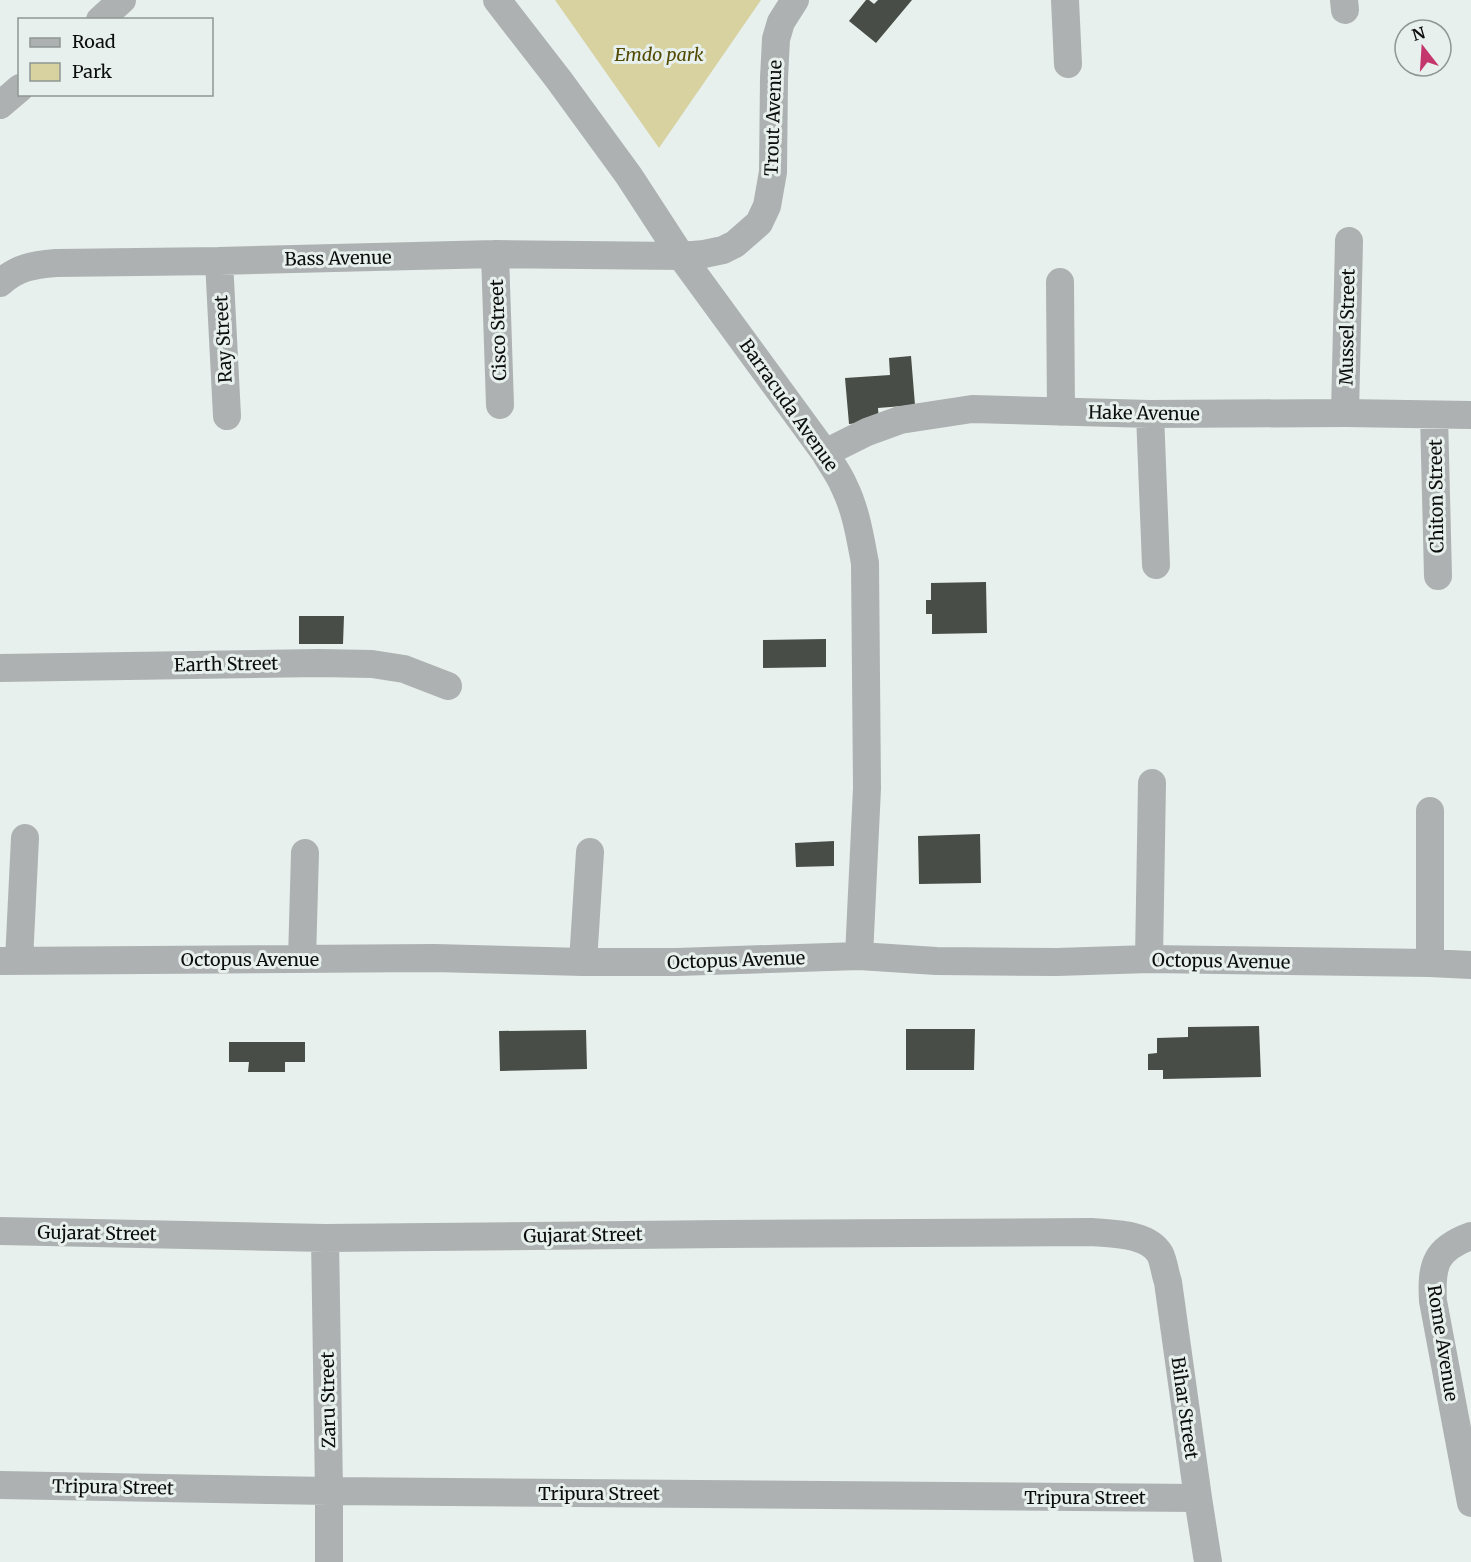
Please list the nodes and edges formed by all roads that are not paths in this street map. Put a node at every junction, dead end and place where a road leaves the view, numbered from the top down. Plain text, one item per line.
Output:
1 (122, 0) edge
2 (497, 0) edge
3 (795, 0) edge
4 (1065, 0) edge
5 (102, 18) edge
6 (1068, 64) dead end
7 (18, 90) edge
8 (0, 105) edge
9 (1349, 241) dead end
10 (495, 254) junction
11 (681, 256) junction
12 (219, 261) junction
13 (1060, 282) dead end
14 (0, 283) edge
15 (500, 405) dead end
16 (1061, 412) junction
17 (1345, 413) junction
18 (1150, 414) junction
19 (1434, 415) junction
20 (1471, 415) edge
21 (227, 416) dead end
22 (825, 453) junction
23 (1156, 565) dead end
24 (1438, 576) dead end
25 (0, 668) edge
26 (448, 686) dead end
27 (1152, 783) dead end
28 (1430, 811) dead end
29 (25, 838) dead end
30 (590, 852) dead end
31 (305, 853) dead end
32 (859, 956) junction
33 (303, 959) junction
34 (1149, 959) junction
35 (10, 961) edge
36 (583, 962) junction
37 (1430, 963) junction
38 (1471, 965) edge
39 (0, 1232) edge
40 (1471, 1236) edge
41 (325, 1238) junction
42 (1160, 1254) joint
43 (0, 1485) edge
44 (329, 1491) junction
45 (1470, 1496) edge
46 (1198, 1498) junction
47 (329, 1562) edge
48 (1208, 1562) edge

1 - 5 street
2 - 11 street, Barracuda Avenue
3 - 11 street, Trout Avenue
4 - 6 street
7 - 8 street
9 - 17 street, Mussel Street
10 - 11 street, Bass Avenue
10 - 12 street, Bass Avenue
10 - 15 street, Cisco Street
11 - 22 street, Barracuda Avenue
12 - 14 street, Bass Avenue
12 - 21 street, Ray Street
13 - 16 street
16 - 18 street, Hake Avenue
16 - 22 street, Hake Avenue
17 - 18 street, Hake Avenue
17 - 19 street, Hake Avenue
18 - 23 street
19 - 20 street, Hake Avenue
19 - 24 street, Chiton Street
22 - 32 street, Barracuda Avenue
25 - 26 street, Earth Street
27 - 34 street
28 - 37 street
29 - 35 street
30 - 36 street
31 - 33 street
32 - 34 street, Octopus Avenue
32 - 36 street, Octopus Avenue
33 - 35 street, Octopus Avenue
33 - 36 street, Octopus Avenue
34 - 37 street, Octopus Avenue
37 - 38 street, Octopus Avenue
39 - 41 street, Gujarat Street
40 - 45 street, Rome Avenue
41 - 42 street, Gujarat Street
41 - 44 street, Zaru Street
42 - 46 street, Bihar Street
43 - 44 street, Tripura Street
44 - 46 street, Tripura Street
44 - 47 street, Zaru Street
46 - 48 street, Bihar Street

